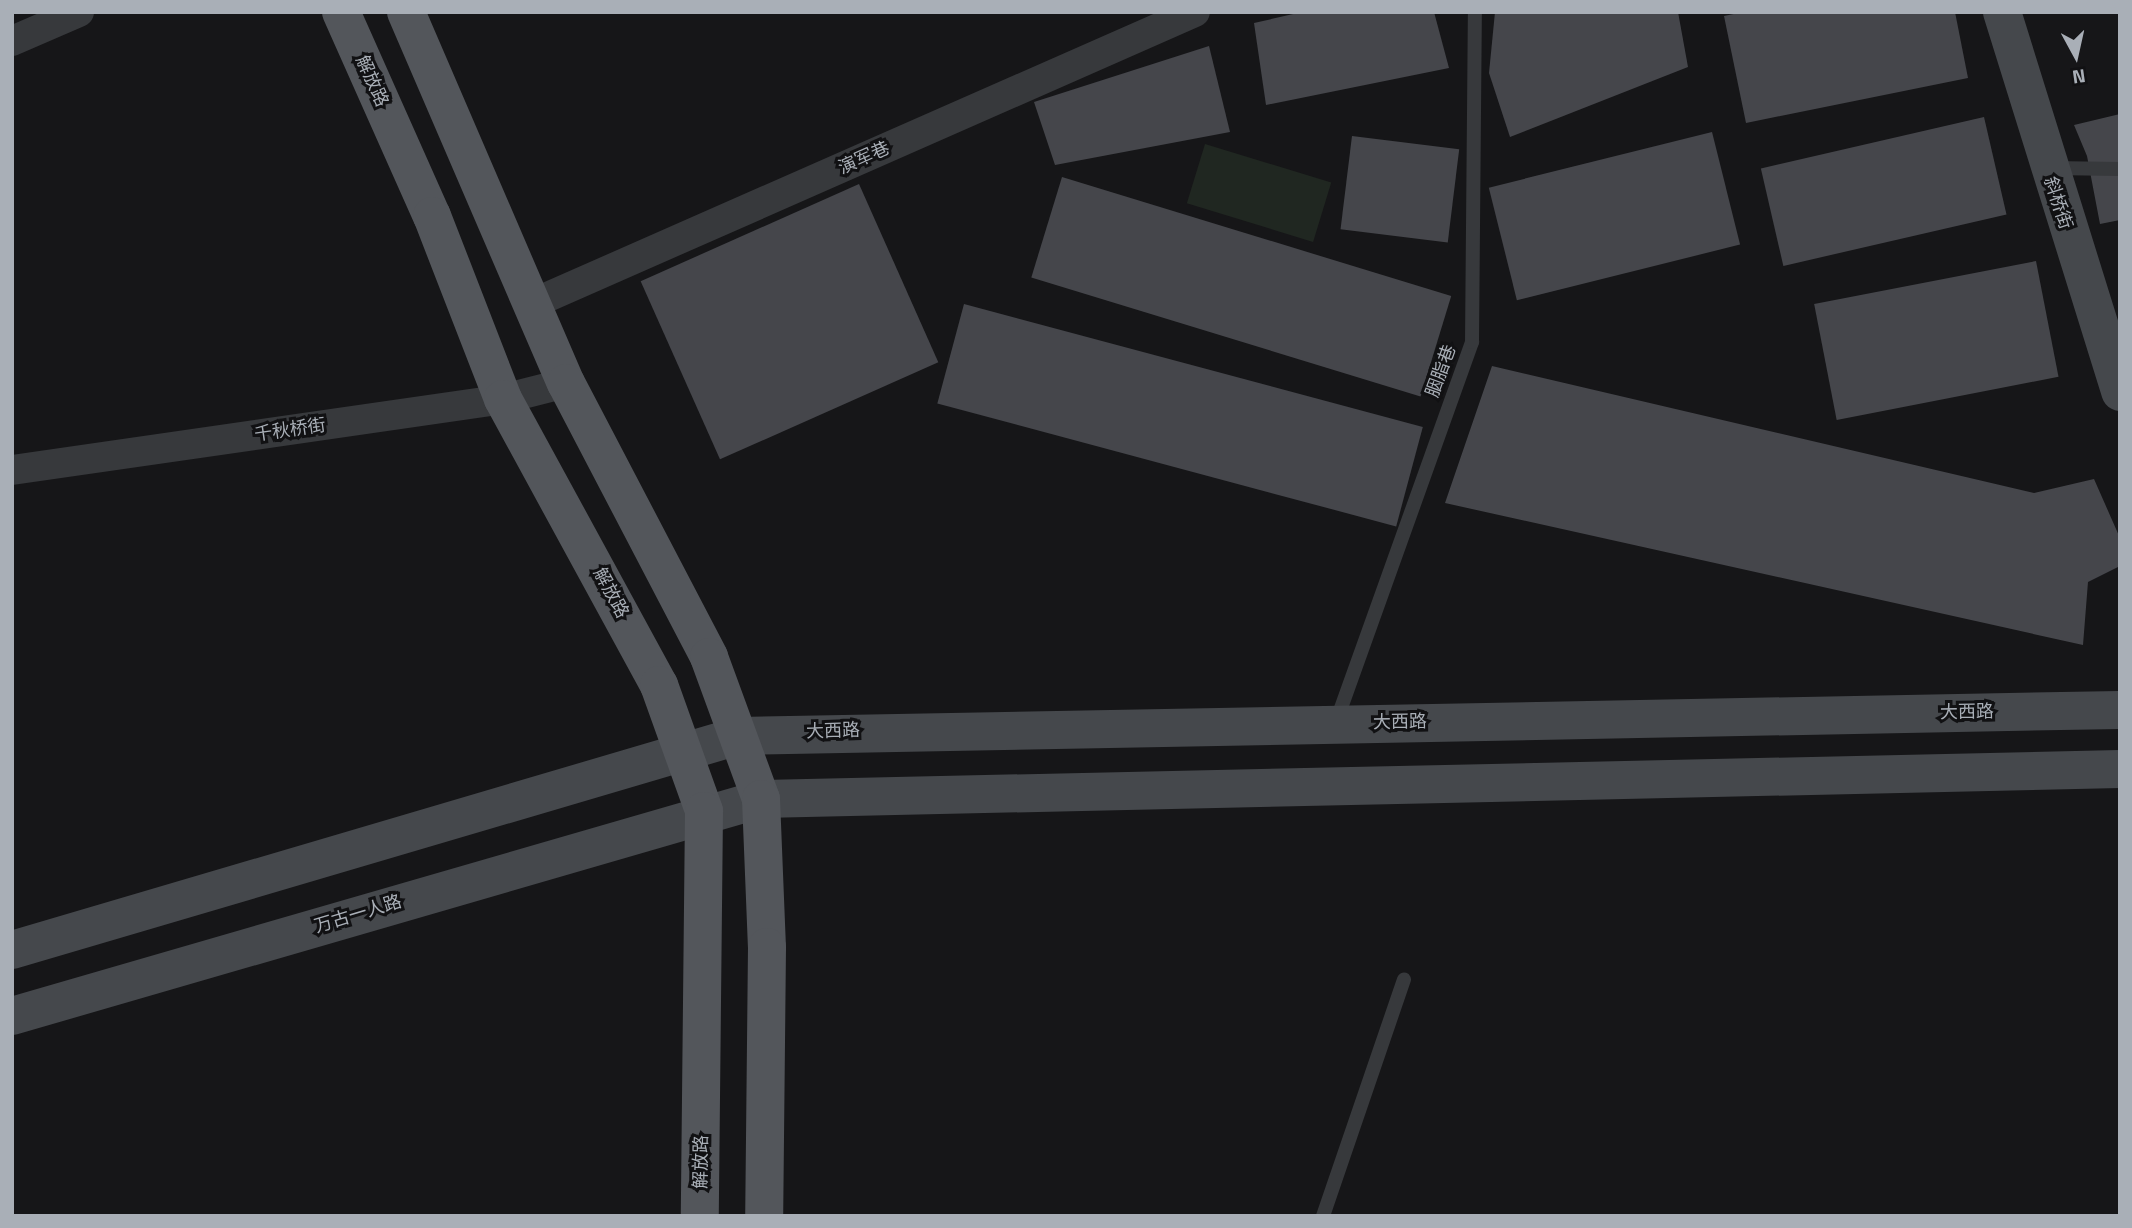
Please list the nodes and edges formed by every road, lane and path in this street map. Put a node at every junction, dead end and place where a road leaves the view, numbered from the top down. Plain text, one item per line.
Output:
1 (79, 12) edge
2 (341, 12) edge
3 (407, 12) edge
4 (1195, 12) edge
5 (1475, 12) edge
6 (2002, 12) edge
7 (12, 41) edge
8 (2046, 168) junction
9 (2120, 169) edge
10 (534, 303) junction
11 (566, 383) junction
12 (2120, 392) edge
13 (503, 398) junction
14 (12, 471) edge
15 (2120, 710) edge
16 (1335, 723) junction
17 (738, 736) junction
18 (682, 751) junction
19 (2120, 768) edge
20 (761, 799) junction
21 (704, 811) junction
22 (12, 950) edge
23 (1404, 980) dead end
24 (12, 1016) edge
25 (701, 1216) edge
26 (764, 1216) edge
27 (1323, 1216) edge

1 - 7 street
2 - 13 main road, 解放路
3 - 10 main road
4 - 10 street, 演军巷
5 - 16 lane, 胭脂巷
6 - 8 street, 斜桥街
8 - 9 lane
8 - 12 street, 斜桥街
10 - 11 main road
11 - 13 street, 千秋桥街
11 - 17 main road
13 - 14 street, 千秋桥街
13 - 18 main road, 解放路
15 - 16 street, 大西路
16 - 17 street, 大西路
17 - 18 street, 大西路
17 - 20 main road
18 - 21 main road, 解放路
18 - 22 street
19 - 20 street
20 - 21 street
20 - 26 main road
21 - 24 street, 万古一人路
21 - 25 main road, 解放路
23 - 27 lane

